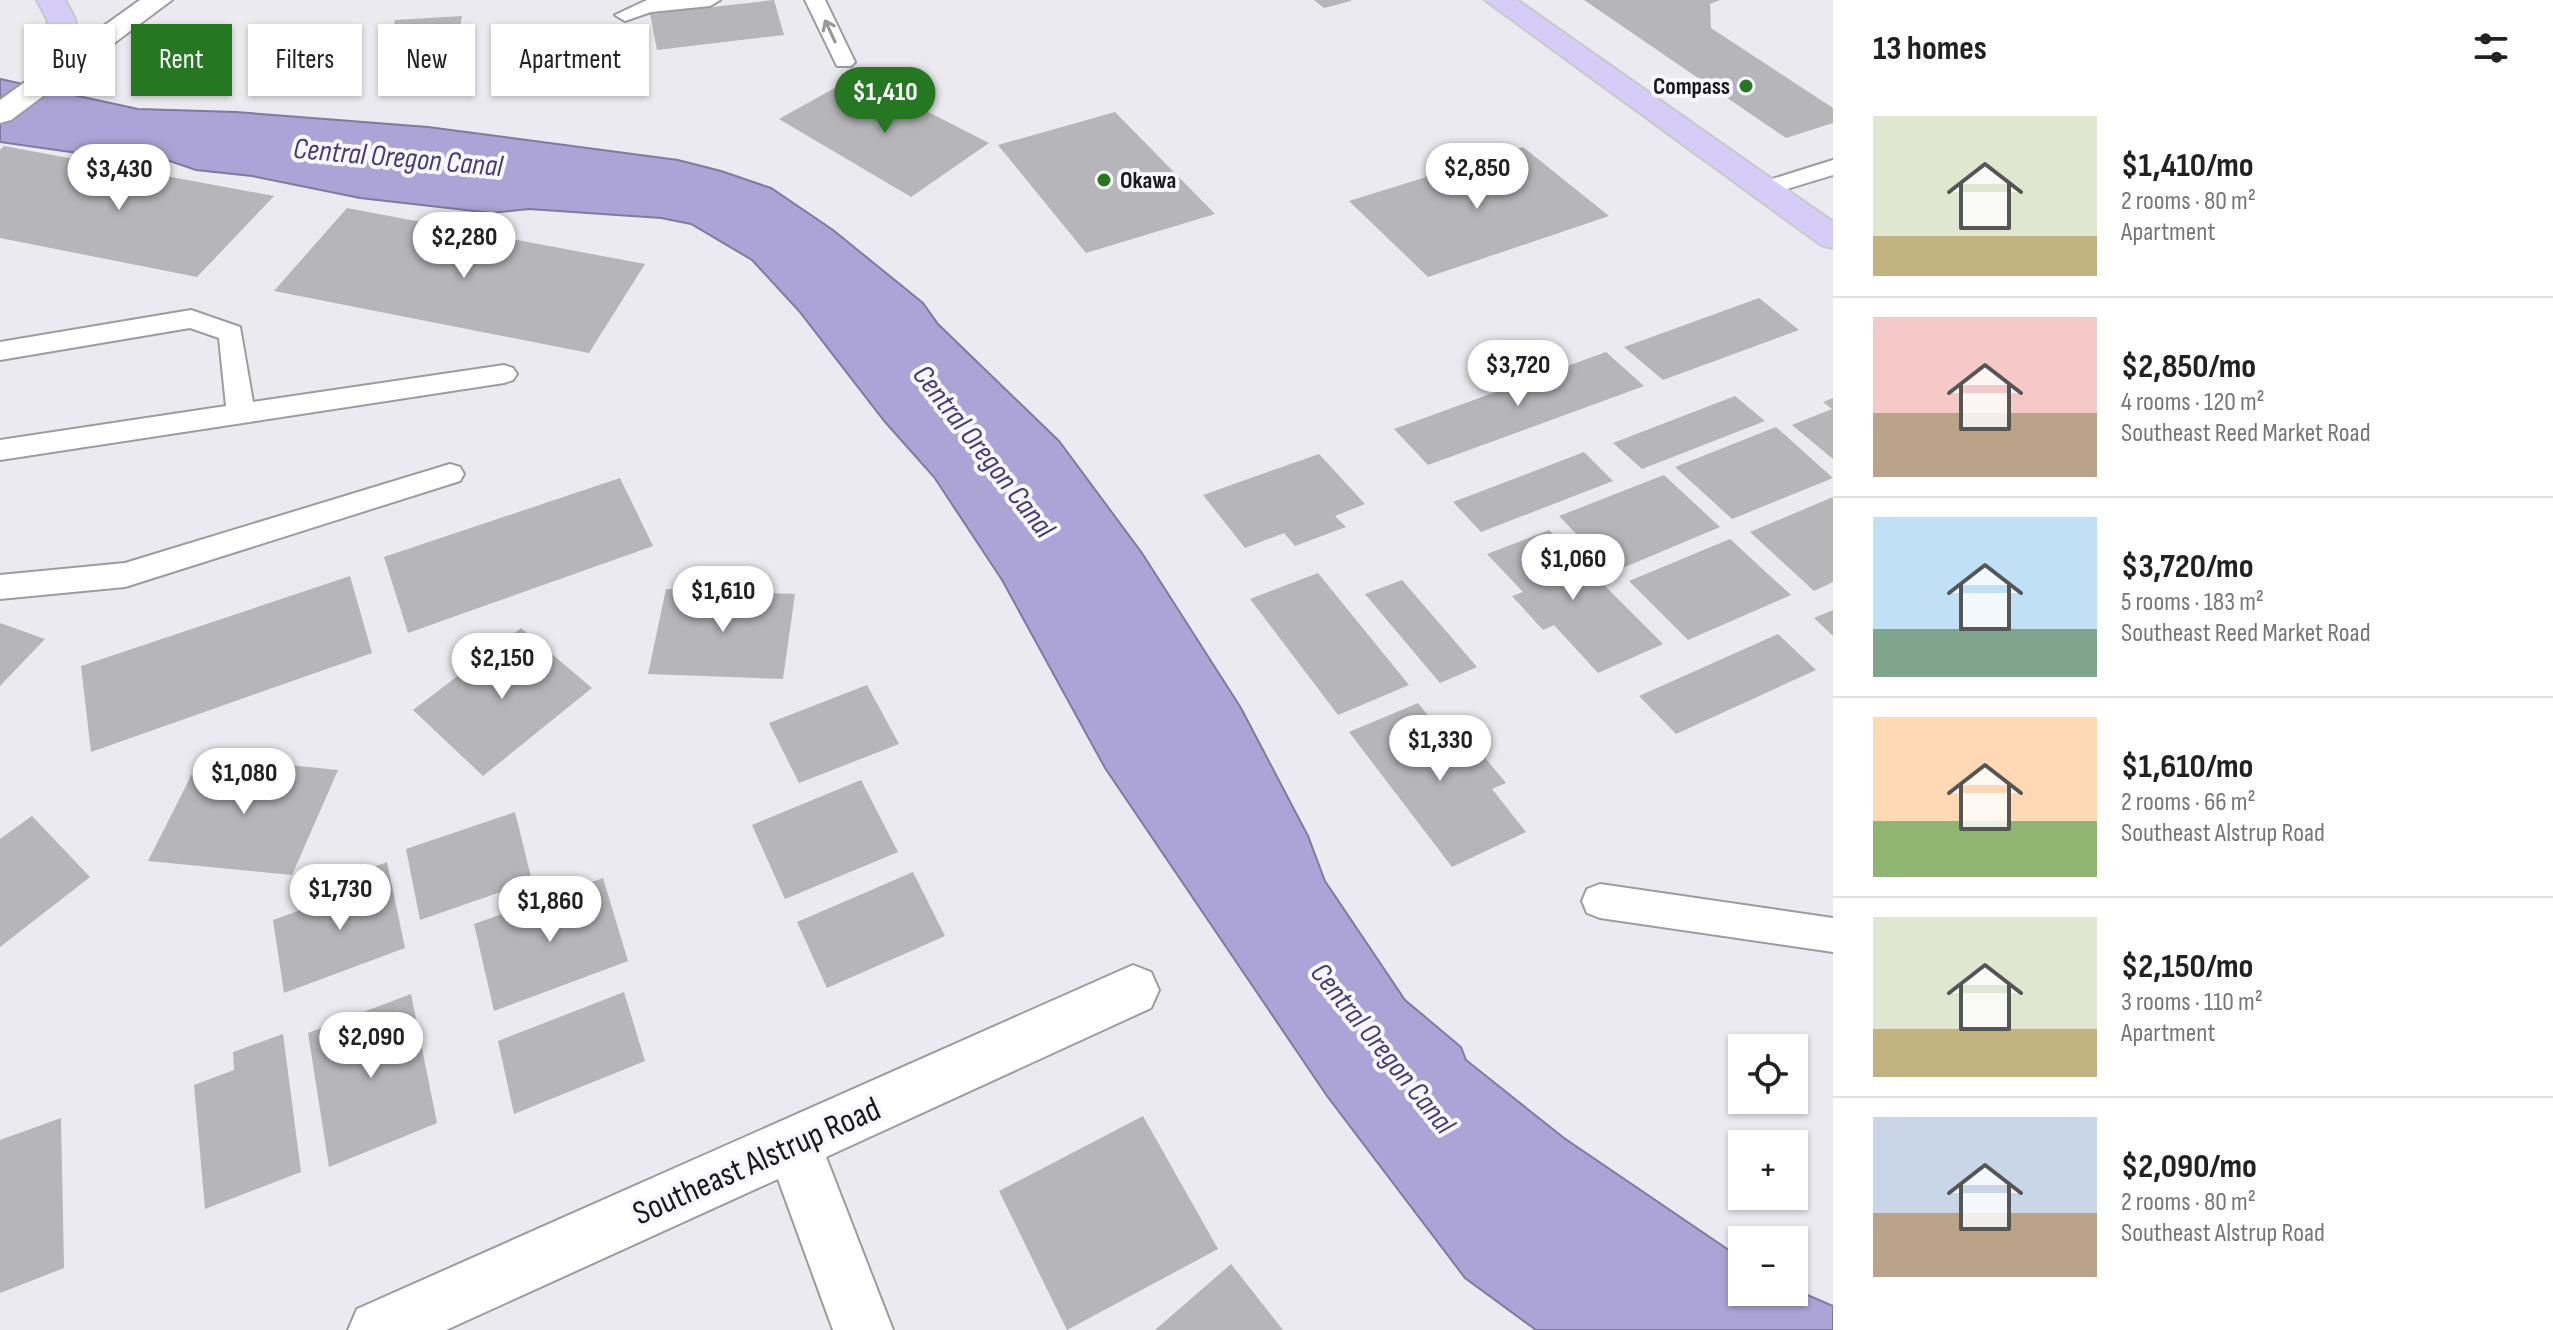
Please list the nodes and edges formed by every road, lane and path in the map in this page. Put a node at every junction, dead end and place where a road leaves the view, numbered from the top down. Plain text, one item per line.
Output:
1 (51, 0) edge
2 (158, 0) edge
3 (710, 0) edge
4 (815, 0) edge
5 (1499, 0) edge
6 (625, 15) dead end
7 (61, 24) edge
8 (115, 31) edge
9 (844, 62) dead end
10 (25, 96) edge
11 (0, 114) edge
12 (1833, 167) edge
13 (1764, 189) junction
14 (1833, 238) edge
15 (0, 351) edge
16 (504, 374) dead end
17 (241, 414) junction
18 (0, 450) edge
19 (450, 474) dead end
20 (0, 587) edge
21 (1600, 901) dead end
22 (1833, 935) edge
23 (1133, 990) dead end
24 (793, 1144) junction
25 (378, 1330) edge
26 (863, 1330) edge

1 - 7 main road
2 - 8 street
3 - 6 lane
9 -> 4 lane
5 - 13 main road
10 - 11 street
12 - 13 lane
13 - 14 main road
15 - 17 lane
16 - 17 lane
17 - 18 lane
19 - 20 lane
21 - 22 lane
23 - 24 street, Southeast Alstrup Road
24 - 25 street, Southeast Alstrup Road
24 - 26 street

